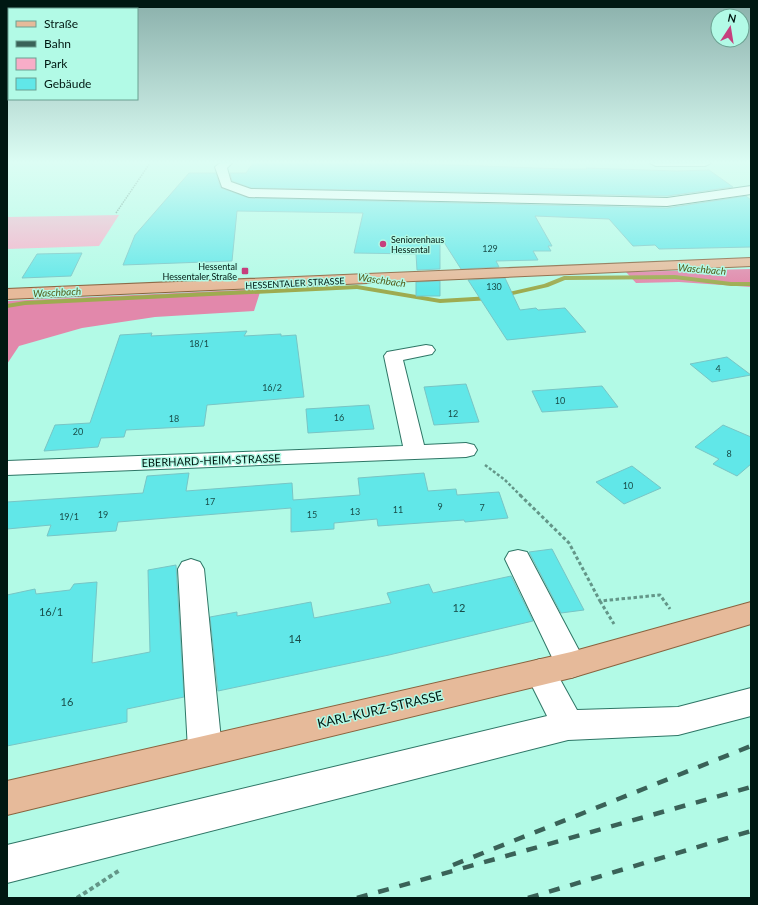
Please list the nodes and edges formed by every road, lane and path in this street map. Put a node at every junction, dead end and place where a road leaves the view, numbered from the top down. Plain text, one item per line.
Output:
1 (121, 205) edge
2 (116, 213) dead end
3 (751, 262) edge
4 (7, 294) edge
5 (426, 350) dead end
6 (466, 450) joint
7 (415, 452) junction
8 (7, 468) edge
9 (518, 559) dead end
10 (191, 570) dead end
11 (751, 613) edge
12 (687, 632) junction
13 (571, 665) junction
14 (540, 672) junction
15 (751, 702) edge
16 (568, 725) junction
17 (205, 750) junction
18 (7, 798) edge
19 (7, 864) edge

1 - 2 path
3 - 4 main road, HESSENTALER STRASSE
5 - 7 street
6 - 7 street, EBERHARD-HEIM-STRASSE
6 - 12 path
7 - 8 street, EBERHARD-HEIM-STRASSE
9 - 13 street
10 - 17 street
11 - 12 main road, KARL-KURZ-STRASSE
12 - 13 main road, KARL-KURZ-STRASSE
13 - 14 main road, KARL-KURZ-STRASSE
14 - 16 street
14 - 17 main road, KARL-KURZ-STRASSE
15 - 16 street
16 - 19 street
17 - 18 main road, KARL-KURZ-STRASSE

